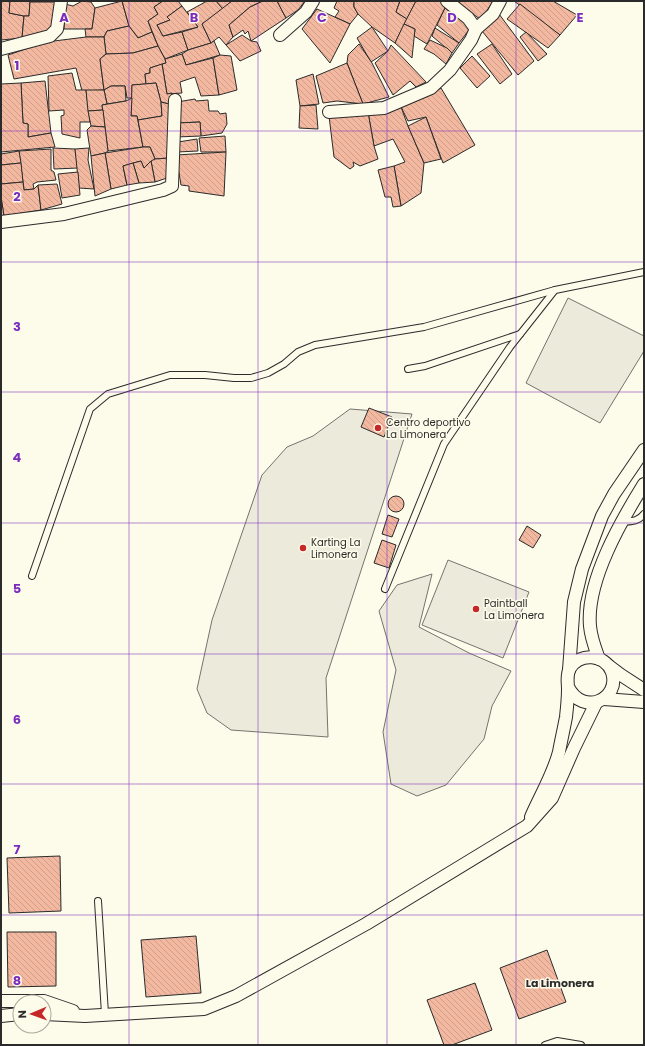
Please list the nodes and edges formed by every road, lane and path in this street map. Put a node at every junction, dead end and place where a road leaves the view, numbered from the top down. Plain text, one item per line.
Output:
1 (61, 1) edge
2 (313, 1) edge
3 (447, 1) edge
4 (500, 1) edge
5 (476, 29) junction
6 (280, 35) dead end
7 (1, 49) edge
8 (175, 100) dead end
9 (329, 112) dead end
10 (1, 222) edge
11 (644, 272) edge
12 (554, 290) junction
13 (520, 334) junction
14 (408, 369) dead end
15 (644, 450) edge
16 (644, 484) edge
17 (644, 514) edge
18 (621, 522) junction
19 (32, 576) dead end
20 (385, 589) dead end
21 (603, 661) junction
22 (569, 670) junction
23 (568, 688) junction
24 (644, 690) edge
25 (600, 701) junction
26 (644, 702) edge
27 (527, 826) junction
28 (98, 901) dead end
29 (1, 1001) edge
30 (52, 1014) edge
31 (104, 1014) junction
32 (12, 1015) edge
33 (1, 1016) edge
34 (85, 1016) junction
35 (545, 1045) edge
36 (581, 1045) edge

1 - 7 street
2 - 6 street
3 - 5 street
4 - 5 street
5 - 9 street
8 - 10 street
11 - 12 lane
12 - 13 lane
12 - 19 lane
13 - 14 lane
13 - 20 lane
15 - 22 street
16 - 18 street
17 - 18 lane
18 - 21 street
21 - 22 street
21 - 24 street
21 - 25 street
22 - 23 street
23 - 25 street
23 - 27 street
25 - 26 street
25 - 27 street
27 - 31 street
28 - 31 lane
29 - 34 street
30 - 34 street
31 - 34 street
32 - 33 street
35 - 36 lane

